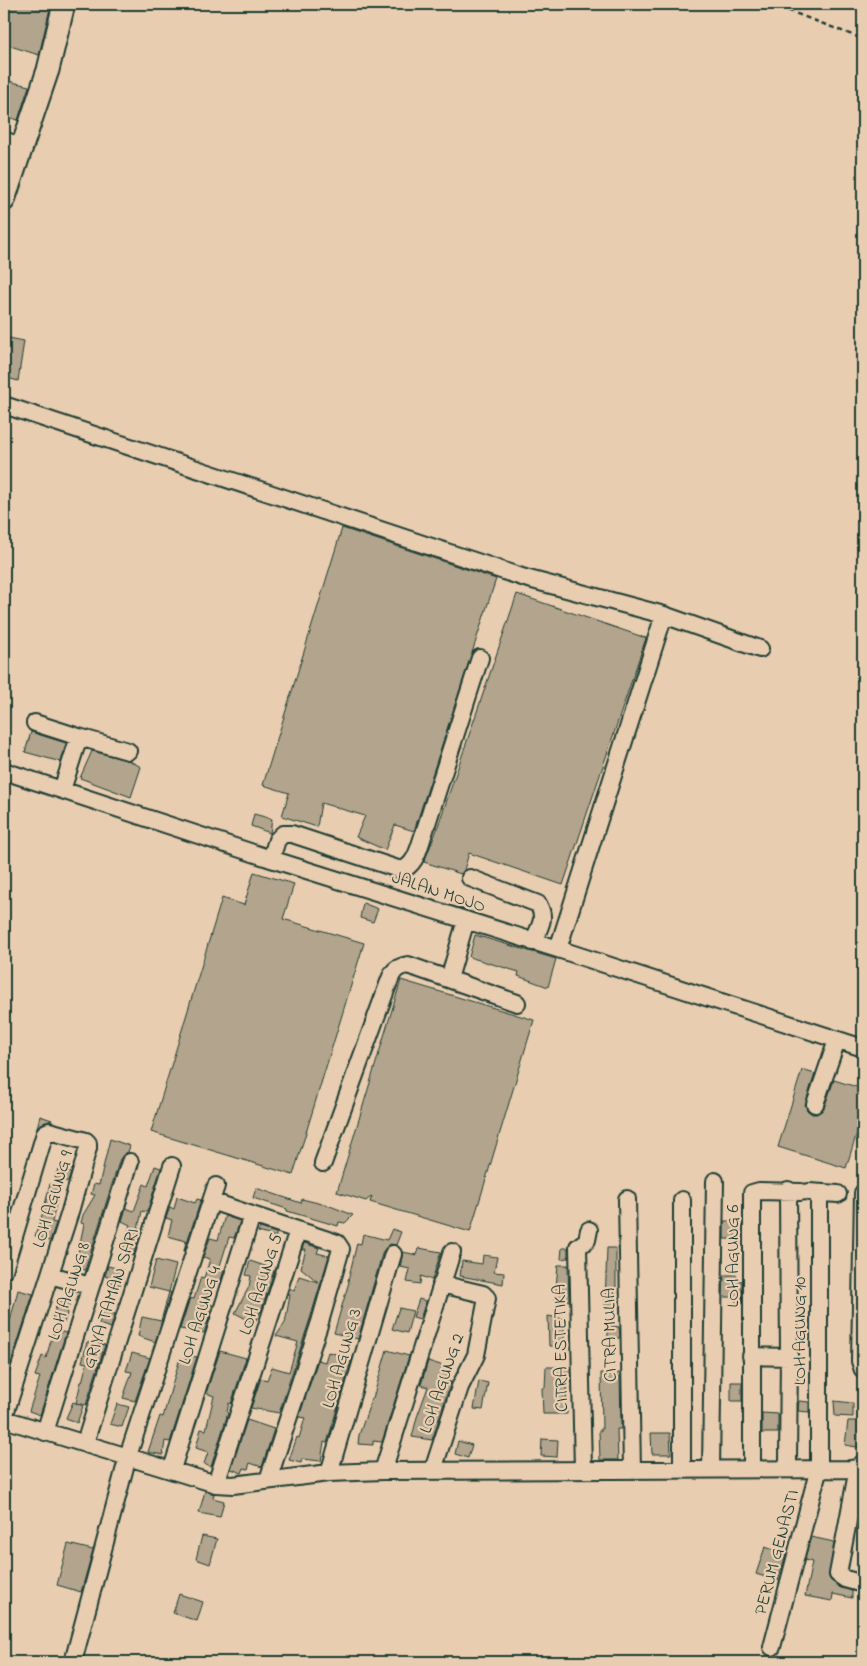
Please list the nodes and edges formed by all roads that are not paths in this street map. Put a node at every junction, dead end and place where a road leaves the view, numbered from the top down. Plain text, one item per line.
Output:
1 (64, 4) edge
2 (13, 144) edge
3 (4, 200) edge
4 (4, 405) edge
5 (664, 615) junction
6 (760, 649) dead end
7 (480, 658) dead end
8 (35, 723) dead end
9 (79, 737) junction
10 (128, 751) dead end
11 (4, 771) edge
12 (62, 790) junction
13 (271, 859) junction
14 (470, 878) dead end
15 (466, 920) junction
16 (533, 942) junction
17 (558, 949) junction
18 (449, 979) junction
19 (517, 1003) dead end
20 (837, 1040) junction
21 (863, 1048) edge
22 (815, 1104) dead end
23 (130, 1162) dead end
24 (323, 1163) dead end
25 (172, 1166) dead end
26 (715, 1181) dead end
27 (804, 1192) junction
28 (863, 1193) edge
29 (627, 1200) dead end
30 (682, 1200) dead end
31 (252, 1215) junction
32 (298, 1230) junction
33 (589, 1230) dead end
34 (452, 1252) dead end
35 (393, 1254) dead end
36 (4, 1270) edge
37 (50, 1275) junction
38 (441, 1284) junction
39 (863, 1285) edge
40 (90, 1286) junction
41 (751, 1356) junction
42 (789, 1357) junction
43 (863, 1370) edge
44 (4, 1418) edge
45 (45, 1432) junction
46 (85, 1443) junction
47 (128, 1456) junction
48 (788, 1461) dead end
49 (861, 1466) edge
50 (819, 1468) junction
51 (172, 1469) junction
52 (583, 1469) junction
53 (632, 1469) junction
54 (682, 1469) junction
55 (752, 1469) junction
56 (433, 1470) junction
57 (711, 1470) junction
58 (383, 1471) junction
59 (329, 1474) junction
60 (268, 1480) junction
61 (216, 1484) junction
62 (863, 1584) edge
63 (772, 1646) dead end
64 (73, 1662) edge

1 - 2 main road
2 - 3 main road
4 - 5 street
5 - 6 street
5 - 17 street
7 - 13 street
8 - 9 street
9 - 10 street
9 - 12 street
11 - 12 street, JALAN MOJO
12 - 13 street, JALAN MOJO
13 - 15 street, JALAN MOJO
14 - 16 street
15 - 16 street, JALAN MOJO
15 - 18 street
16 - 17 street, JALAN MOJO
17 - 20 street, JALAN MOJO
18 - 19 street
18 - 24 street
20 - 21 street, JALAN MOJO
20 - 22 street
23 - 40 street, LOH AGUNG 8
25 - 46 street, GRIYA TAMAN SARI
26 - 57 street
27 - 28 street
27 - 41 street, LOH AGUNG 6
27 - 42 street
27 - 50 street, LOH AGUNG 10
28 - 39 street
29 - 53 street, CITRA MULIA
30 - 54 street
31 - 32 street
31 - 47 street, LOH AGUNG 4
31 - 51 street, LOH AGUNG 4
32 - 60 street, LOH AGUNG 5
32 - 61 street, LOH AGUNG 5
33 - 52 street, CITRA ESTETIKA
34 - 38 street, LOH AGUNG 2
35 - 59 street, LOH AGUNG 3
36 - 37 street, LOH AGUNG 9
37 - 40 street
37 - 44 street, LOH AGUNG 9
38 - 56 street, LOH AGUNG 2
38 - 58 street, LOH AGUNG 2
39 - 43 street
40 - 45 street, LOH AGUNG 8
41 - 42 street
41 - 55 street, LOH AGUNG 6
42 - 48 street
44 - 45 street
45 - 46 street
46 - 47 street
47 - 51 street
47 - 64 street, LOH AGUNG 4
49 - 50 street
49 - 62 street
50 - 55 street
50 - 63 street, PERUM GENASTI
51 - 61 street
52 - 53 street
52 - 56 street
53 - 54 street
54 - 57 street
55 - 57 street
56 - 58 street
58 - 59 street
59 - 60 street
60 - 61 street

